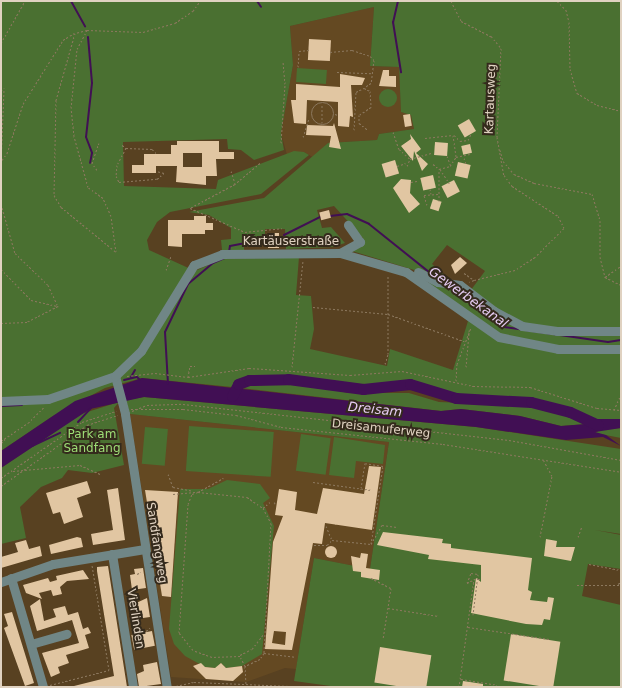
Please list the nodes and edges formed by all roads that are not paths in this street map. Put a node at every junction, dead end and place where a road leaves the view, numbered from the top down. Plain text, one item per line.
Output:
1 (348, 224) dead end
2 (340, 253) junction
3 (406, 272) junction
4 (621, 331) edge
5 (621, 349) edge
6 (116, 378) junction
7 (1, 401) edge
8 (145, 549) junction
9 (112, 554) junction
10 (11, 578) junction
11 (1, 582) edge
12 (67, 634) dead end
13 (31, 644) junction
14 (43, 687) edge
15 (133, 687) edge
16 (167, 687) edge

1 - 2 street
2 - 3 street, Kartäuserstraße
2 - 6 street, Kartäuserstraße
3 - 4 street
3 - 5 street, Kartäuserstraße
6 - 7 street, Kartäuserstraße
6 - 8 street, Sandfangweg
8 - 9 street
8 - 16 street, Sandfangweg
9 - 10 street
9 - 15 street, Vierlinden
10 - 11 street
10 - 13 street
12 - 13 street
13 - 14 street

